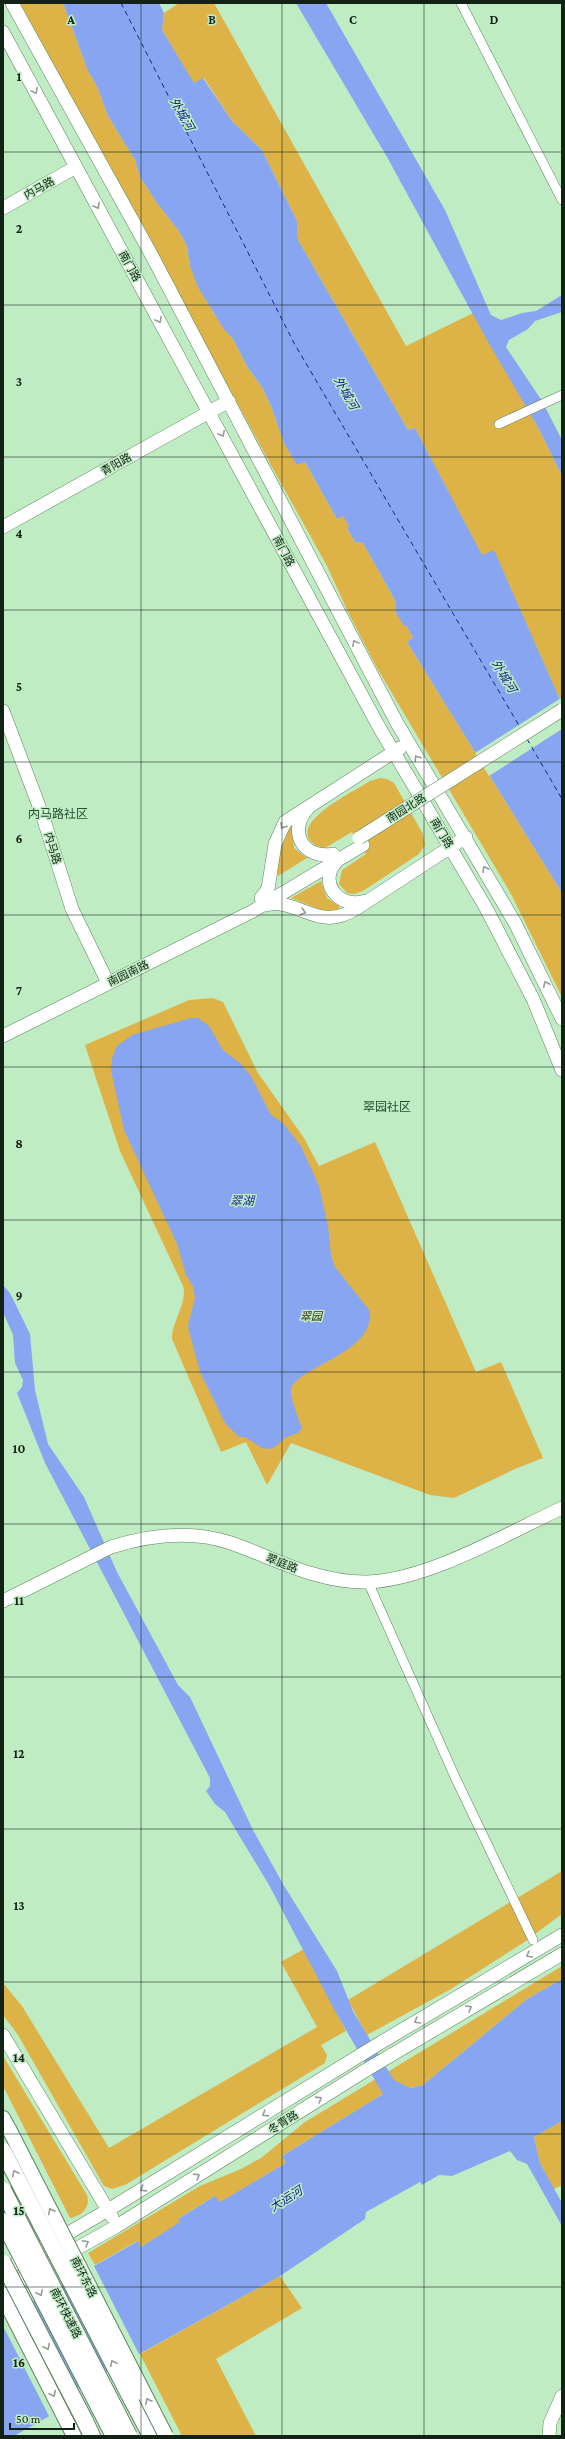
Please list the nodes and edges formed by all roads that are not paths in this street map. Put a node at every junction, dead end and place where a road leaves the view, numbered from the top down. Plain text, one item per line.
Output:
1 (12, 3) edge
2 (461, 3) edge
3 (3, 32) edge
4 (76, 167) junction
5 (562, 200) edge
6 (3, 208) edge
7 (562, 395) edge
8 (229, 401) junction
9 (210, 411) junction
10 (499, 424) dead end
11 (3, 527) edge
12 (562, 710) edge
13 (3, 711) edge
14 (562, 720) edge
15 (408, 743) junction
16 (392, 752) junction
17 (313, 802) junction
18 (466, 837) junction
19 (361, 842) junction
20 (450, 847) junction
21 (335, 858) junction
22 (371, 898) junction
23 (257, 905) junction
24 (107, 979) junction
25 (562, 1019) edge
26 (3, 1026) edge
27 (3, 1036) edge
28 (562, 1070) edge
29 (562, 1499) edge
30 (562, 1508) edge
31 (110, 1544) junction
32 (87, 1554) junction
33 (368, 1582) junction
34 (3, 1592) edge
35 (3, 1601) edge
36 (562, 1935) edge
37 (533, 1940) dead end
38 (562, 1954) edge
39 (3, 2034) edge
40 (7, 2046) edge
41 (6, 2123) edge
42 (3, 2151) edge
43 (3, 2190) edge
44 (108, 2210) junction
45 (3, 2221) edge
46 (117, 2226) junction
47 (3, 2263) edge
48 (3, 2271) edge
49 (3, 2290) edge
50 (3, 2296) edge
51 (562, 2396) edge
52 (74, 2436) edge
53 (92, 2436) edge
54 (114, 2436) edge
55 (129, 2436) edge
56 (151, 2436) edge
57 (166, 2436) edge
58 (549, 2436) edge

1 - 8 main road, 南门路
2 - 5 street
3 -> 4 main road, 南门路
4 - 6 main road, 内马路
4 -> 9 main road, 南门路
7 - 10 street
8 - 9 main road, 青阳路
15 -> 8 main road, 南门路
9 - 11 main road, 青阳路
9 -> 16 main road, 南门路
12 - 19 main road, 南园北路, bridge
13 - 24 main road, 内马路
14 - 19 main road, 南园北路
15 - 16 main road
18 -> 15 main road, 南门路
16 - 17 main road
16 - 20 main road, 南门路
17 - 21 main road
17 -> 23 main road
18 - 20 main road
25 -> 18 main road, 南门路
19 - 21 main road, 南园北路
20 - 22 main road
20 - 28 main road, 南门路
21 - 22 main road
21 - 23 main road, 南园北路
23 -> 22 main road
23 - 24 main road, 南园南路
24 - 26 main road, 南园南路
24 - 27 main road, 南园南路
29 - 31 main road, 翠庭路
30 - 33 main road, 翠庭路
31 - 32 main road, 翠庭路
31 - 33 main road, 翠庭路
32 - 34 main road, 翠庭路
32 - 35 main road, 翠庭路
33 - 37 street
36 -> 44 main road, 冬青路
46 -> 38 main road, 冬青路
39 - 40 main road
40 - 44 main road
57 -> 41 main road, 南环东路, bridge
56 -> 42 highway, bridge
43 - 55 highway, 南环快速路, bridge
44 - 46 main road
44 - 48 main road, 冬青路
45 -> 54 highway, 南环快速路, bridge
49 -> 46 main road, 冬青路
47 -> 53 highway, bridge
50 -> 52 main road
51 - 58 main road

